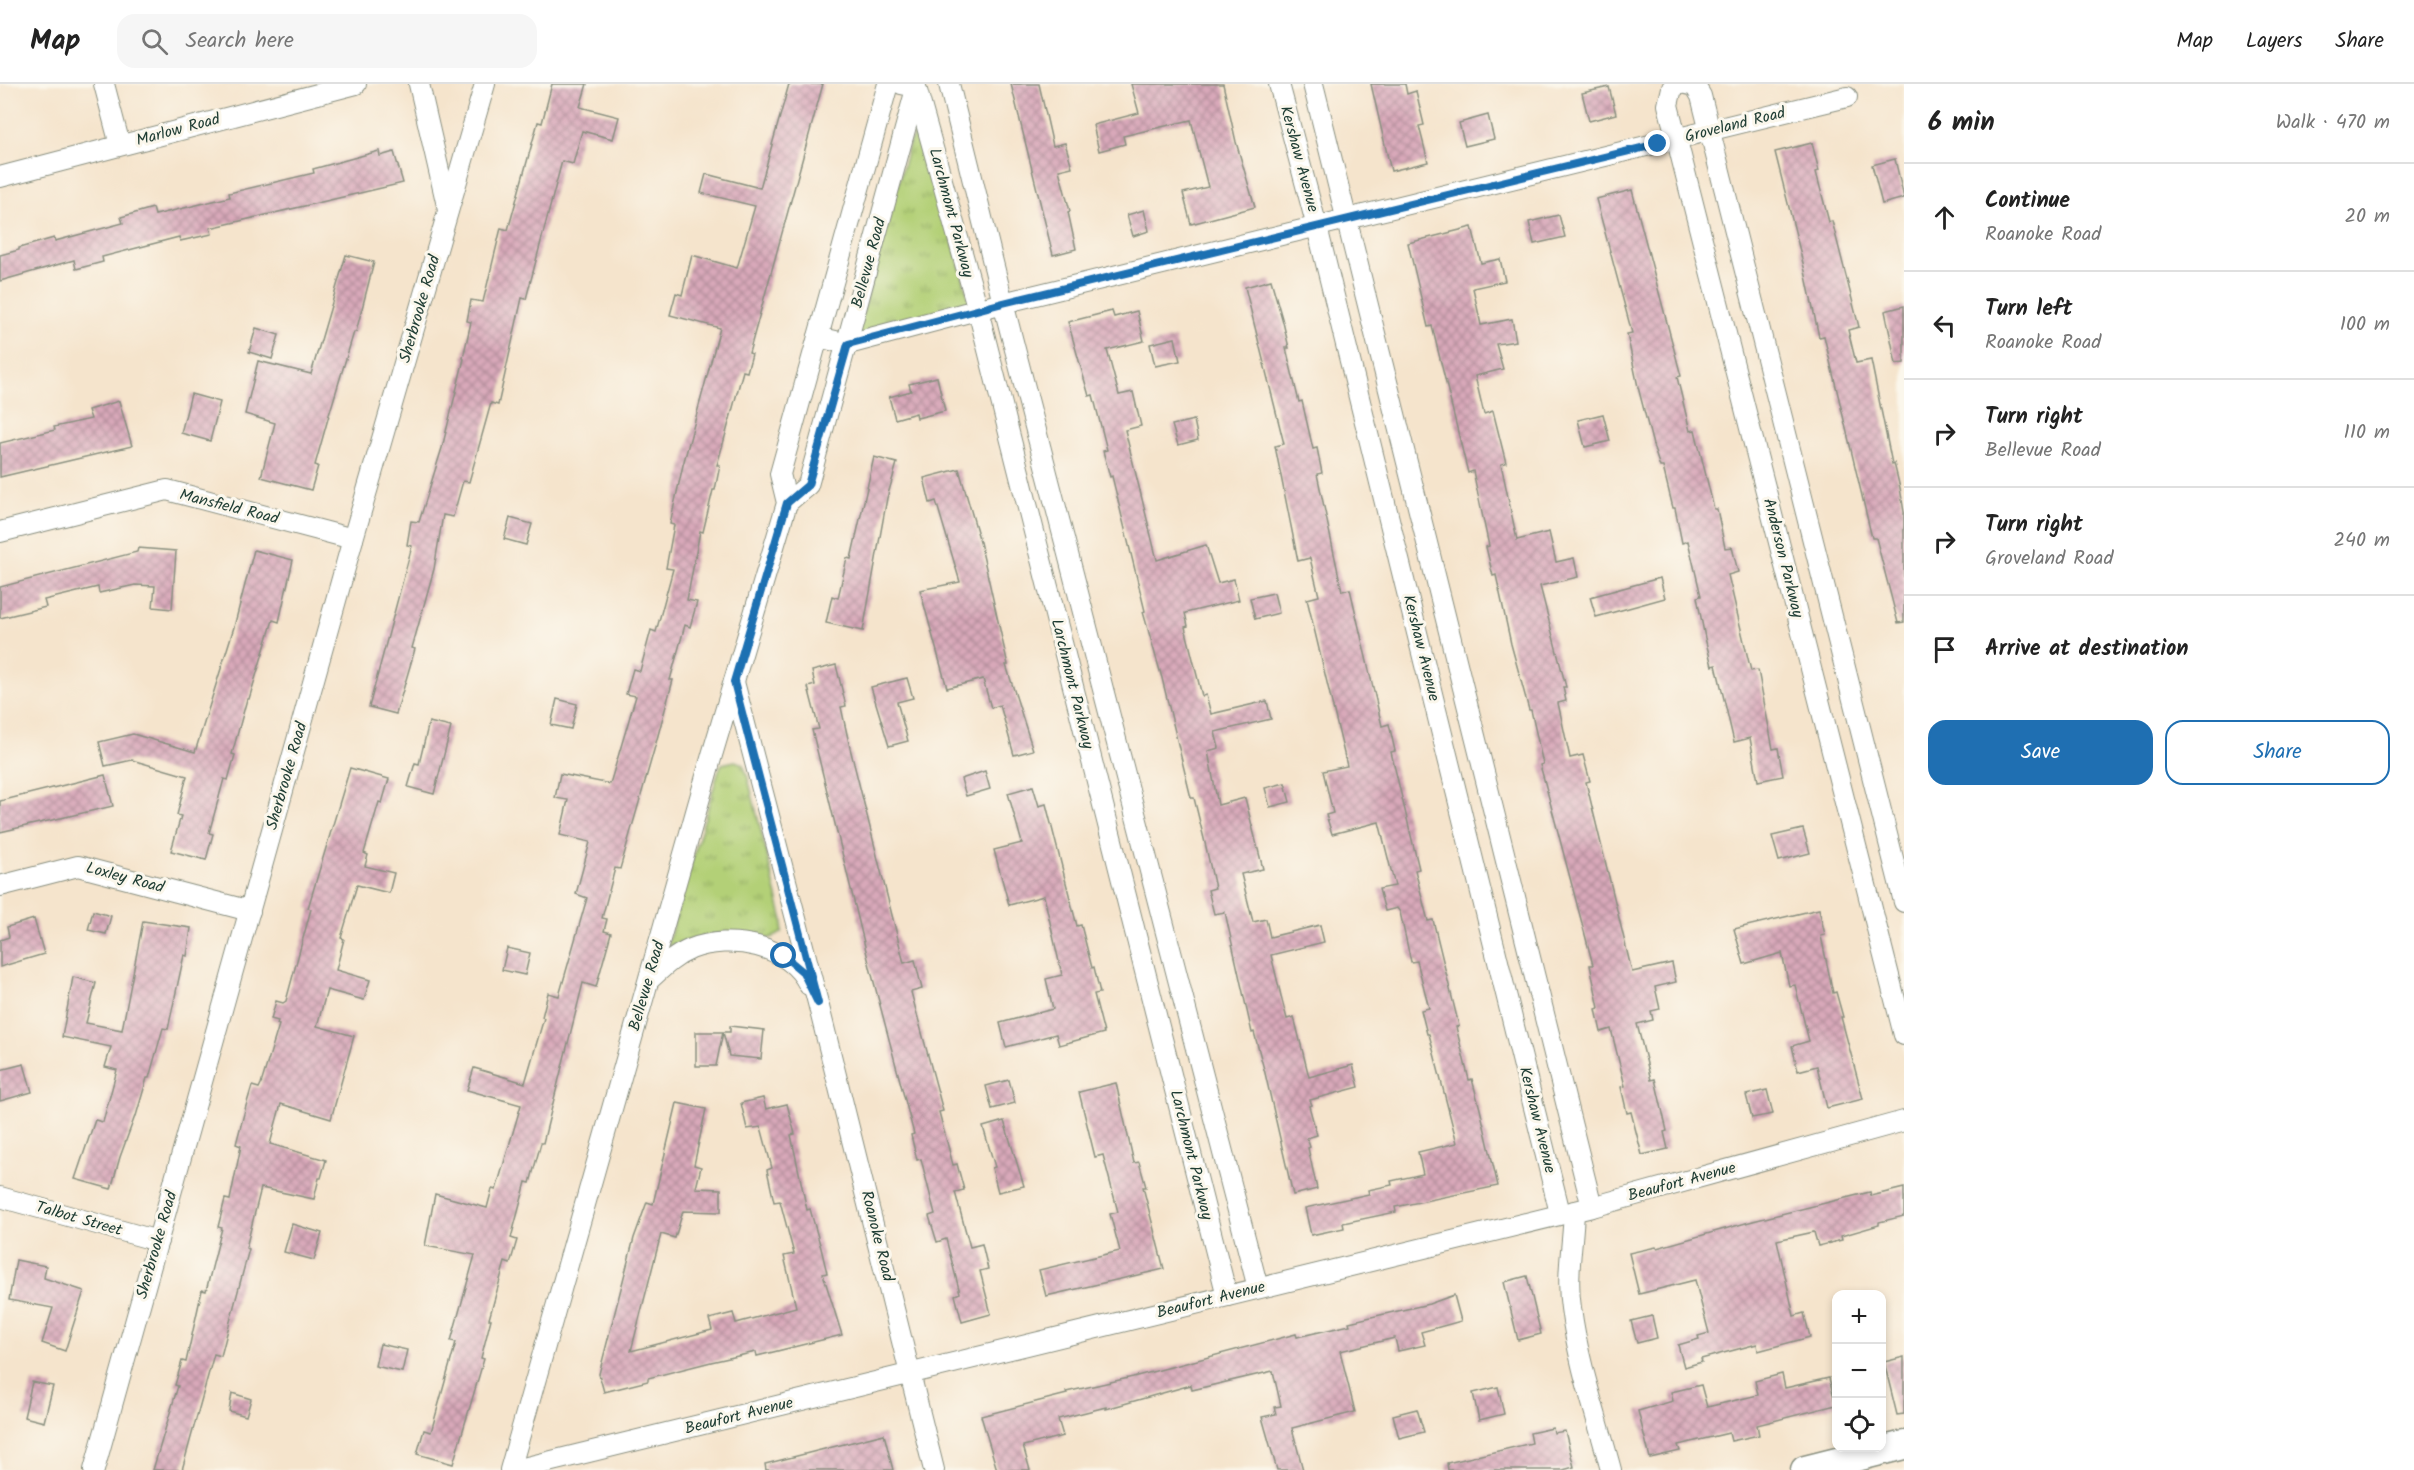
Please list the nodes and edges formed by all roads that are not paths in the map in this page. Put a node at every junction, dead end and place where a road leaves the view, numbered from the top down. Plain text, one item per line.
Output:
1 (104, 84) edge
2 (356, 84) edge
3 (419, 84) edge
4 (485, 84) edge
5 (888, 84) edge
6 (949, 84) edge
7 (1280, 84) edge
8 (1313, 84) edge
9 (1680, 84) edge
10 (1686, 84) edge
11 (912, 85) edge
12 (1847, 97) dead end
13 (1710, 131) junction
14 (1677, 140) junction
15 (120, 145) junction
16 (0, 177) edge
17 (448, 212) junction
18 (1348, 219) junction
19 (1317, 227) junction
20 (1003, 303) junction
21 (978, 310) junction
22 (818, 337) junction
23 (848, 344) junction
24 (787, 503) junction
25 (0, 532) edge
26 (353, 539) junction
27 (734, 682) junction
28 (0, 886) edge
29 (1904, 902) edge
30 (250, 911) junction
31 (649, 980) junction
32 (818, 1003) junction
33 (1904, 1035) edge
34 (1904, 1121) edge
35 (0, 1197) edge
36 (1575, 1210) junction
37 (158, 1241) junction
38 (1258, 1288) junction
39 (1227, 1296) junction
40 (911, 1374) junction
41 (1904, 1446) edge
42 (93, 1470) edge
43 (510, 1470) edge
44 (515, 1470) edge
45 (934, 1470) edge
46 (1611, 1470) edge
47 (1805, 1470) edge

1 - 15 street
2 - 15 street, Marlow Road
3 - 17 street
4 - 17 street, Sherbrooke Road
5 - 22 street, Bellevue Road
6 - 20 street, Larchmont Parkway
7 - 19 street, Kershaw Avenue
8 - 18 street, Kershaw Avenue
9 - 14 street, Anderson Parkway
10 - 13 street, Anderson Parkway
11 - 21 street, Larchmont Parkway
11 - 23 street, Bellevue Road
12 - 13 street, Groveland Road
13 - 14 street, Groveland Road
13 - 29 street, Anderson Parkway
14 - 18 street, Groveland Road
14 - 33 street, Anderson Parkway
15 - 16 street, Marlow Road
17 - 26 street, Sherbrooke Road
18 - 19 street, Groveland Road
18 - 36 street, Kershaw Avenue
19 - 20 street, Groveland Road
19 - 36 street, Kershaw Avenue
20 - 21 street, Groveland Road
20 - 38 street, Larchmont Parkway
21 - 23 street, Groveland Road
21 - 39 street, Larchmont Parkway
22 - 23 street, Groveland Road
22 - 24 street, Bellevue Road
23 - 24 street, Bellevue Road
24 - 27 street, Bellevue Road
25 - 26 street, Mansfield Road
26 - 30 street, Sherbrooke Road
27 - 31 street, Bellevue Road
27 - 32 street, Roanoke Road
28 - 30 street, Loxley Road
30 - 37 street, Sherbrooke Road
31 - 32 street, Roanoke Road
31 - 43 street, Bellevue Road
32 - 40 street, Roanoke Road
34 - 36 street, Beaufort Avenue
35 - 37 street, Talbot Street
36 - 38 street, Beaufort Avenue
36 - 46 street, Kershaw Avenue
37 - 42 street, Sherbrooke Road
38 - 39 street, Beaufort Avenue
39 - 40 street, Beaufort Avenue
40 - 44 street, Beaufort Avenue
40 - 45 street, Roanoke Road
41 - 47 street

